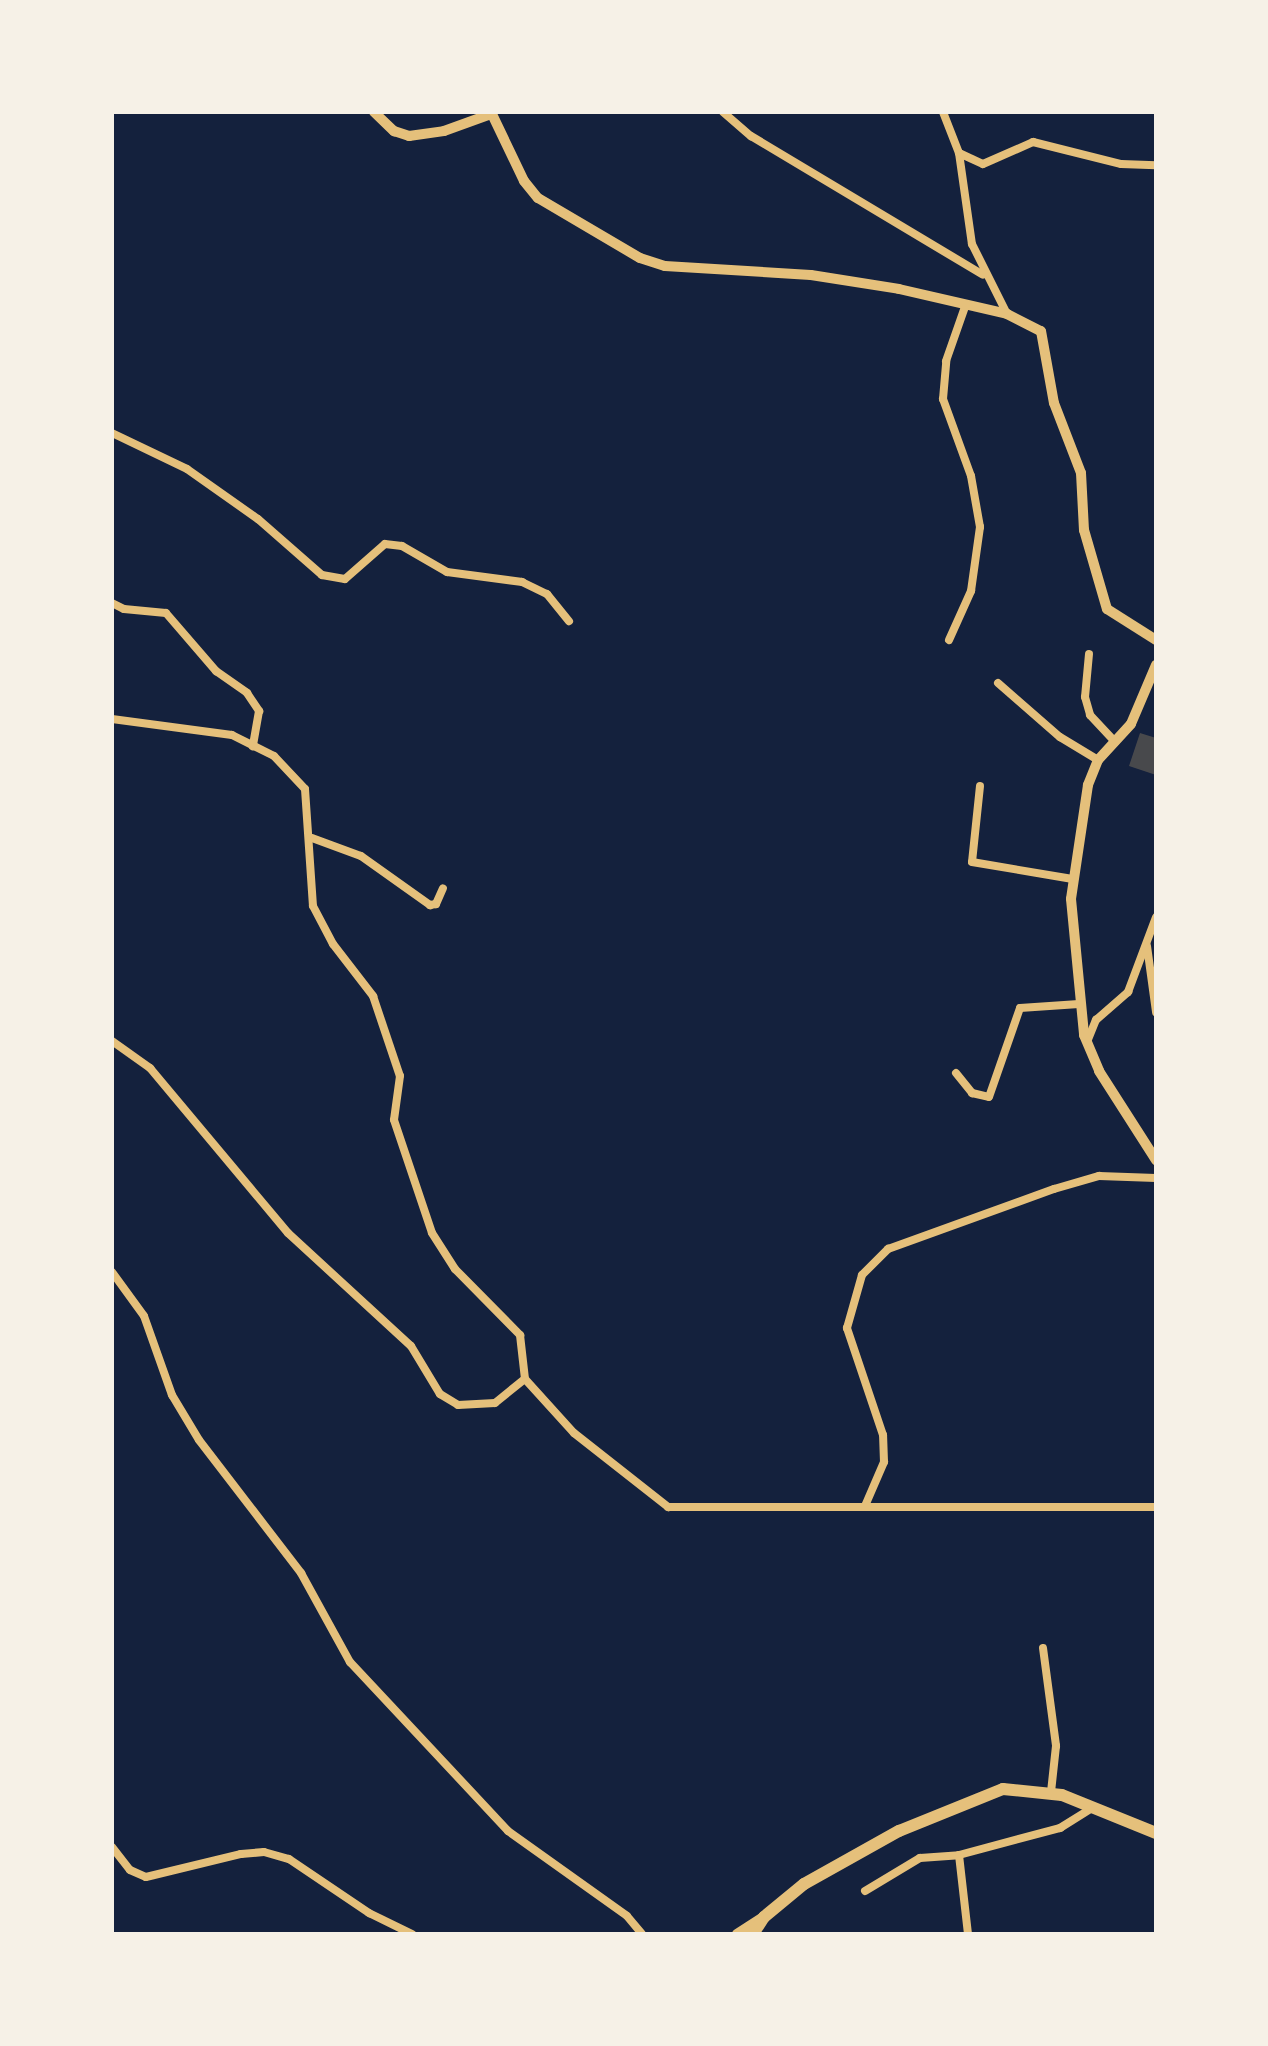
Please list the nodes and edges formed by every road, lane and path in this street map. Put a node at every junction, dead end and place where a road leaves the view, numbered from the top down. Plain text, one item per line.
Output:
1 (374, 112) edge
2 (723, 112) edge
3 (943, 112) edge
4 (491, 113) edge
5 (959, 153) junction
6 (1156, 165) edge
7 (983, 275) junction
8 (966, 304) junction
9 (1007, 314) junction
10 (112, 433) edge
11 (112, 603) edge
12 (569, 621) dead end
13 (949, 640) dead end
14 (1156, 640) edge
15 (1089, 654) dead end
16 (1156, 665) edge
17 (998, 683) dead end
18 (112, 719) edge
19 (1115, 742) junction
20 (253, 746) junction
21 (1098, 760) junction
22 (980, 786) dead end
23 (312, 838) junction
24 (1073, 879) junction
25 (443, 888) dead end
26 (1156, 917) edge
27 (1147, 946) junction
28 (1079, 1004) junction
29 (1156, 1012) edge
30 (112, 1041) edge
31 (1087, 1042) junction
32 (956, 1073) dead end
33 (1156, 1160) edge
34 (1156, 1178) edge
35 (112, 1272) edge
36 (525, 1379) junction
37 (865, 1506) junction
38 (1156, 1507) edge
39 (1043, 1648) dead end
40 (1051, 1792) junction
41 (1092, 1808) junction
42 (1156, 1833) edge
43 (112, 1847) edge
44 (959, 1855) junction
45 (865, 1891) dead end
46 (764, 1917) junction
47 (412, 1934) edge
48 (642, 1934) edge
49 (737, 1934) edge
50 (753, 1934) edge
51 (968, 1934) edge

1 - 4 street
2 - 7 street
3 - 5 street
4 - 8 street
5 - 6 street
5 - 7 street
7 - 9 street
8 - 9 street
8 - 13 street
9 - 14 street
10 - 12 street
11 - 20 street
15 - 19 street
16 - 19 street
17 - 21 street
18 - 20 street
19 - 21 street
20 - 23 street
21 - 24 street
22 - 24 street
23 - 25 street
23 - 36 street
24 - 28 street
26 - 27 street
27 - 29 street
27 - 31 street
28 - 31 street
28 - 32 street
30 - 36 street
31 - 33 street
34 - 37 street
35 - 48 street
36 - 37 street
37 - 38 street
39 - 40 street
40 - 41 main road
40 - 46 main road
41 - 42 main road
41 - 44 street
43 - 47 street
44 - 45 street
44 - 51 street
46 - 49 street
46 - 50 main road

